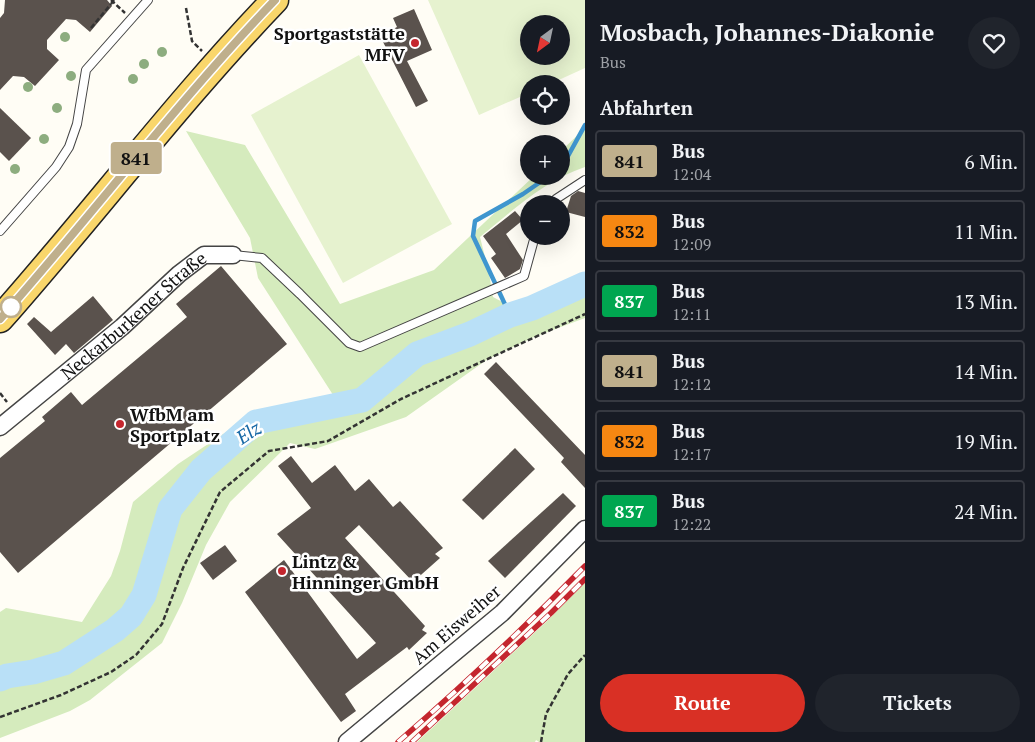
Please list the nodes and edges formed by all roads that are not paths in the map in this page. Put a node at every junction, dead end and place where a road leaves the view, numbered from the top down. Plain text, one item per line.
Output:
1 (148, 0) edge
2 (275, 0) edge
3 (585, 180) edge
4 (562, 195) edge
5 (0, 231) edge
6 (533, 245) edge
7 (233, 255) joint
8 (0, 319) edge
9 (0, 427) edge
10 (585, 529) edge
11 (347, 742) edge

1 - 5 lane
2 - 8 main road
3 - 4 lane
6 - 7 lane, Neckarburkener Straße
7 - 9 street, Neckarburkener Straße
10 - 11 street, Am Eisweiher

